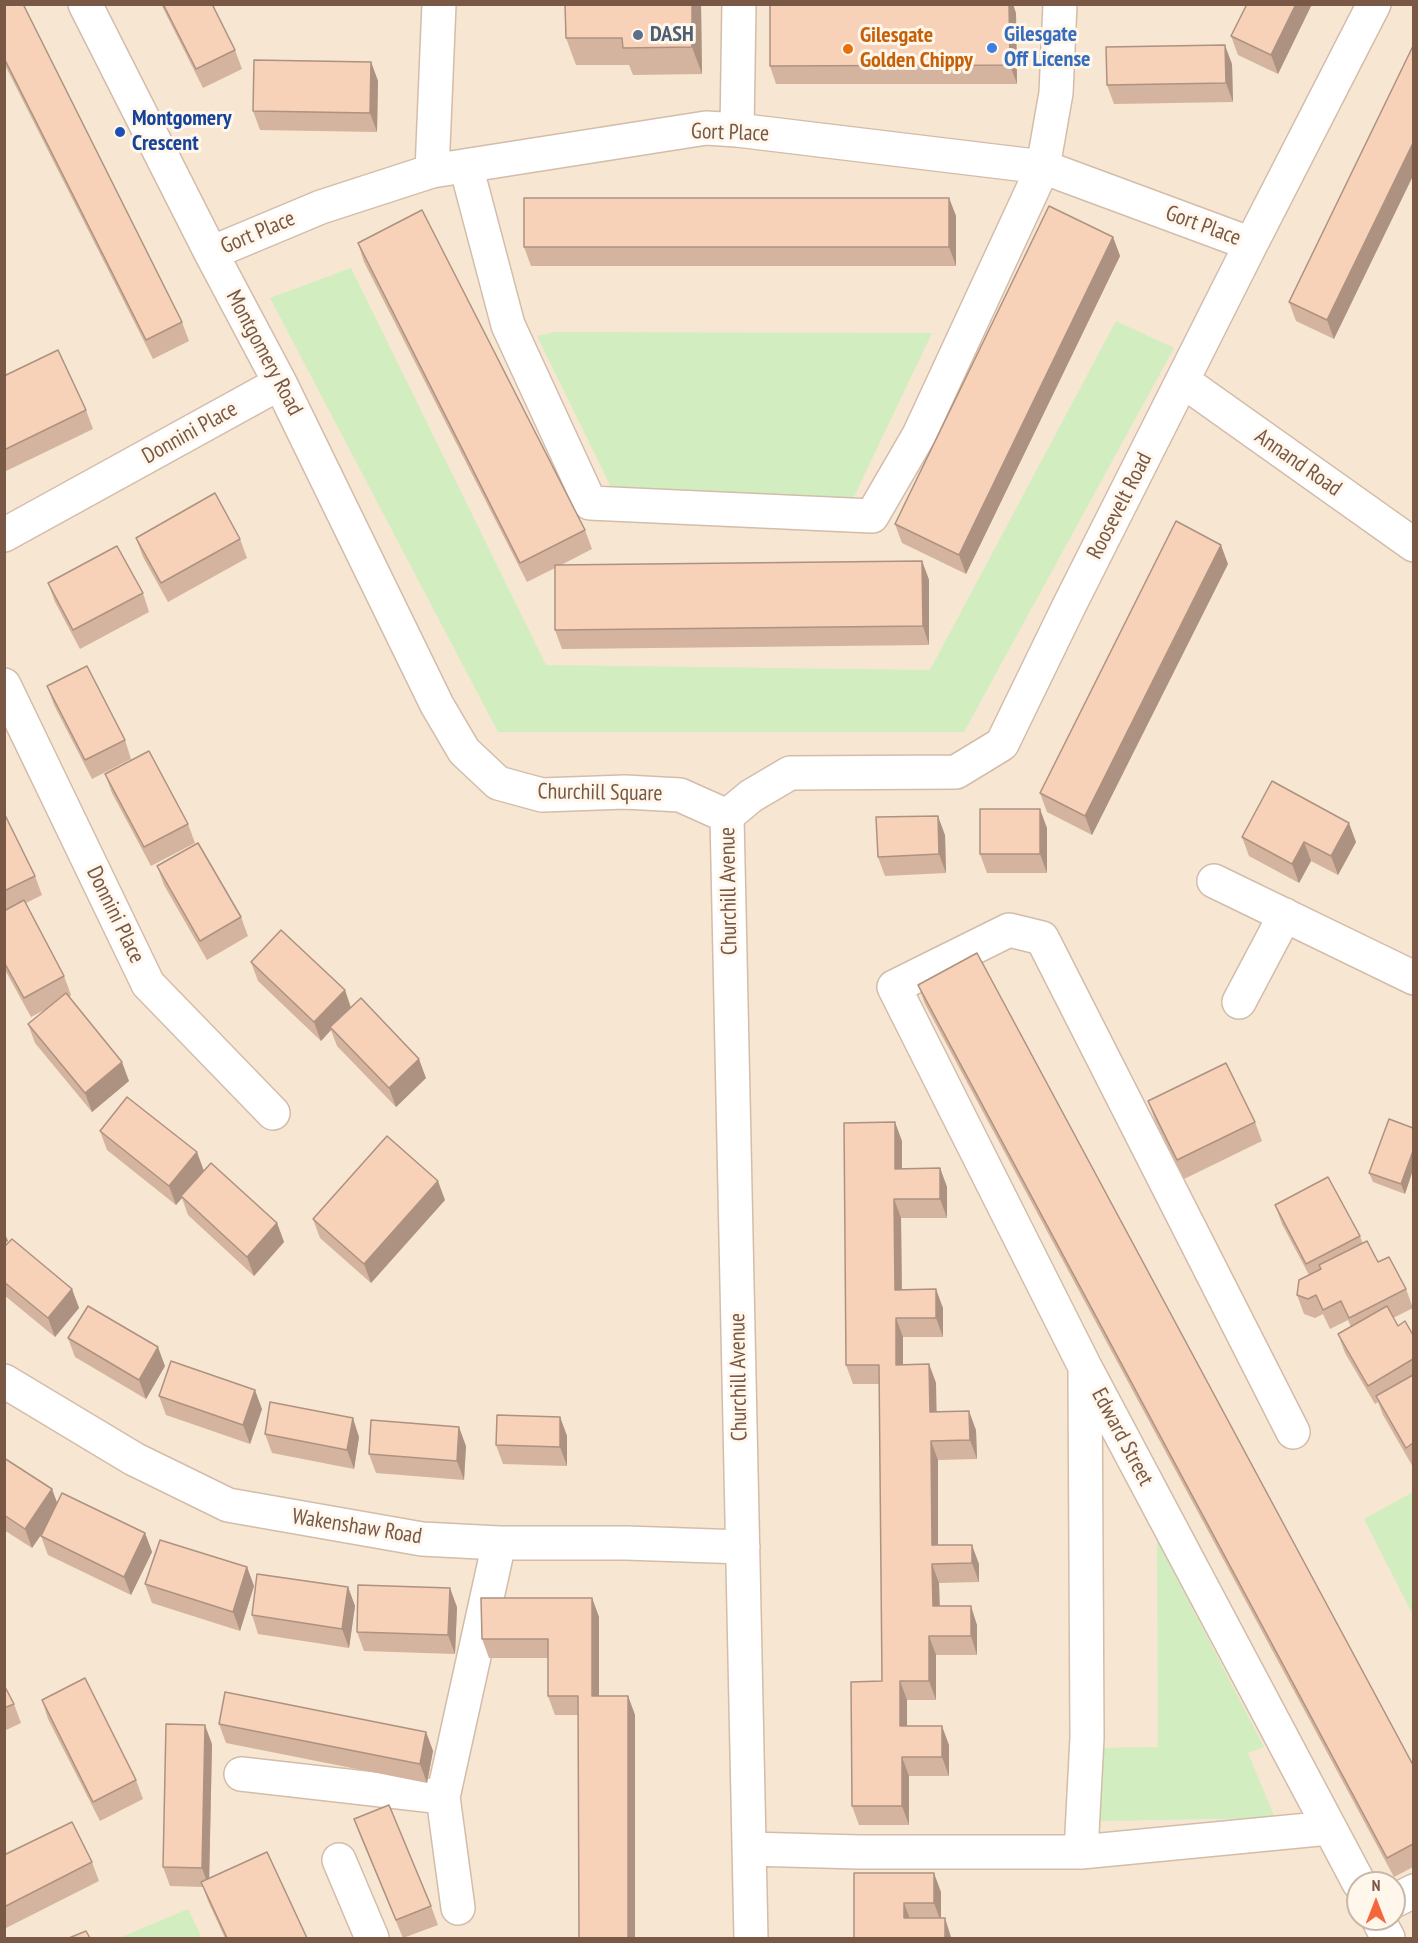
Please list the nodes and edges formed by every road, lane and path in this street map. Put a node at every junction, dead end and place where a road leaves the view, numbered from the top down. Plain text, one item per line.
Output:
1 (84, 4) edge
2 (439, 4) edge
3 (739, 4) edge
4 (1060, 4) edge
5 (1374, 4) edge
6 (737, 130) junction
7 (466, 166) junction
8 (1042, 167) junction
9 (432, 171) junction
10 (1251, 244) junction
11 (211, 253) junction
12 (1183, 381) junction
13 (280, 383) junction
14 (4, 535) edge
15 (1413, 545) edge
16 (4, 684) edge
17 (437, 705) joint
18 (727, 816) junction
19 (1214, 881) dead end
20 (1285, 915) junction
21 (1413, 978) edge
22 (1239, 1002) dead end
23 (273, 1113) dead end
24 (1085, 1367) junction
25 (4, 1381) edge
26 (1293, 1432) dead end
27 (499, 1543) junction
28 (743, 1547) junction
29 (242, 1774) dead end
30 (443, 1797) junction
31 (1329, 1828) junction
32 (750, 1849) junction
33 (1081, 1852) junction
34 (339, 1860) dead end
35 (1352, 1871) edge
36 (458, 1908) dead end
37 (372, 1938) edge
38 (751, 1938) edge

1 - 11 street, Montgomery Road
2 - 9 street
3 - 6 street
4 - 8 street
5 - 10 street, Roosevelt Road
6 - 7 street, Gort Place
6 - 8 street, Gort Place
7 - 8 street
7 - 9 street, Gort Place
8 - 10 street, Gort Place
9 - 11 street, Gort Place
10 - 12 street, Roosevelt Road
11 - 13 street, Montgomery Road
12 - 15 street, Annand Road
12 - 18 street, Roosevelt Road
13 - 14 street, Donnini Place
13 - 17 street, Montgomery Road
16 - 23 street, Donnini Place
17 - 18 street, Churchill Square
18 - 28 street, Churchill Avenue
19 - 20 street
20 - 21 street
20 - 22 street
24 - 26 street, Edward Street
24 - 31 street, Edward Street
24 - 33 street
25 - 27 street, Wakenshaw Road
27 - 28 street, Wakenshaw Road
27 - 30 street
28 - 32 street, Churchill Avenue
29 - 30 street
30 - 36 street
31 - 33 street
31 - 35 street, Edward Street
32 - 33 street
32 - 38 street, Churchill Avenue
34 - 37 street

